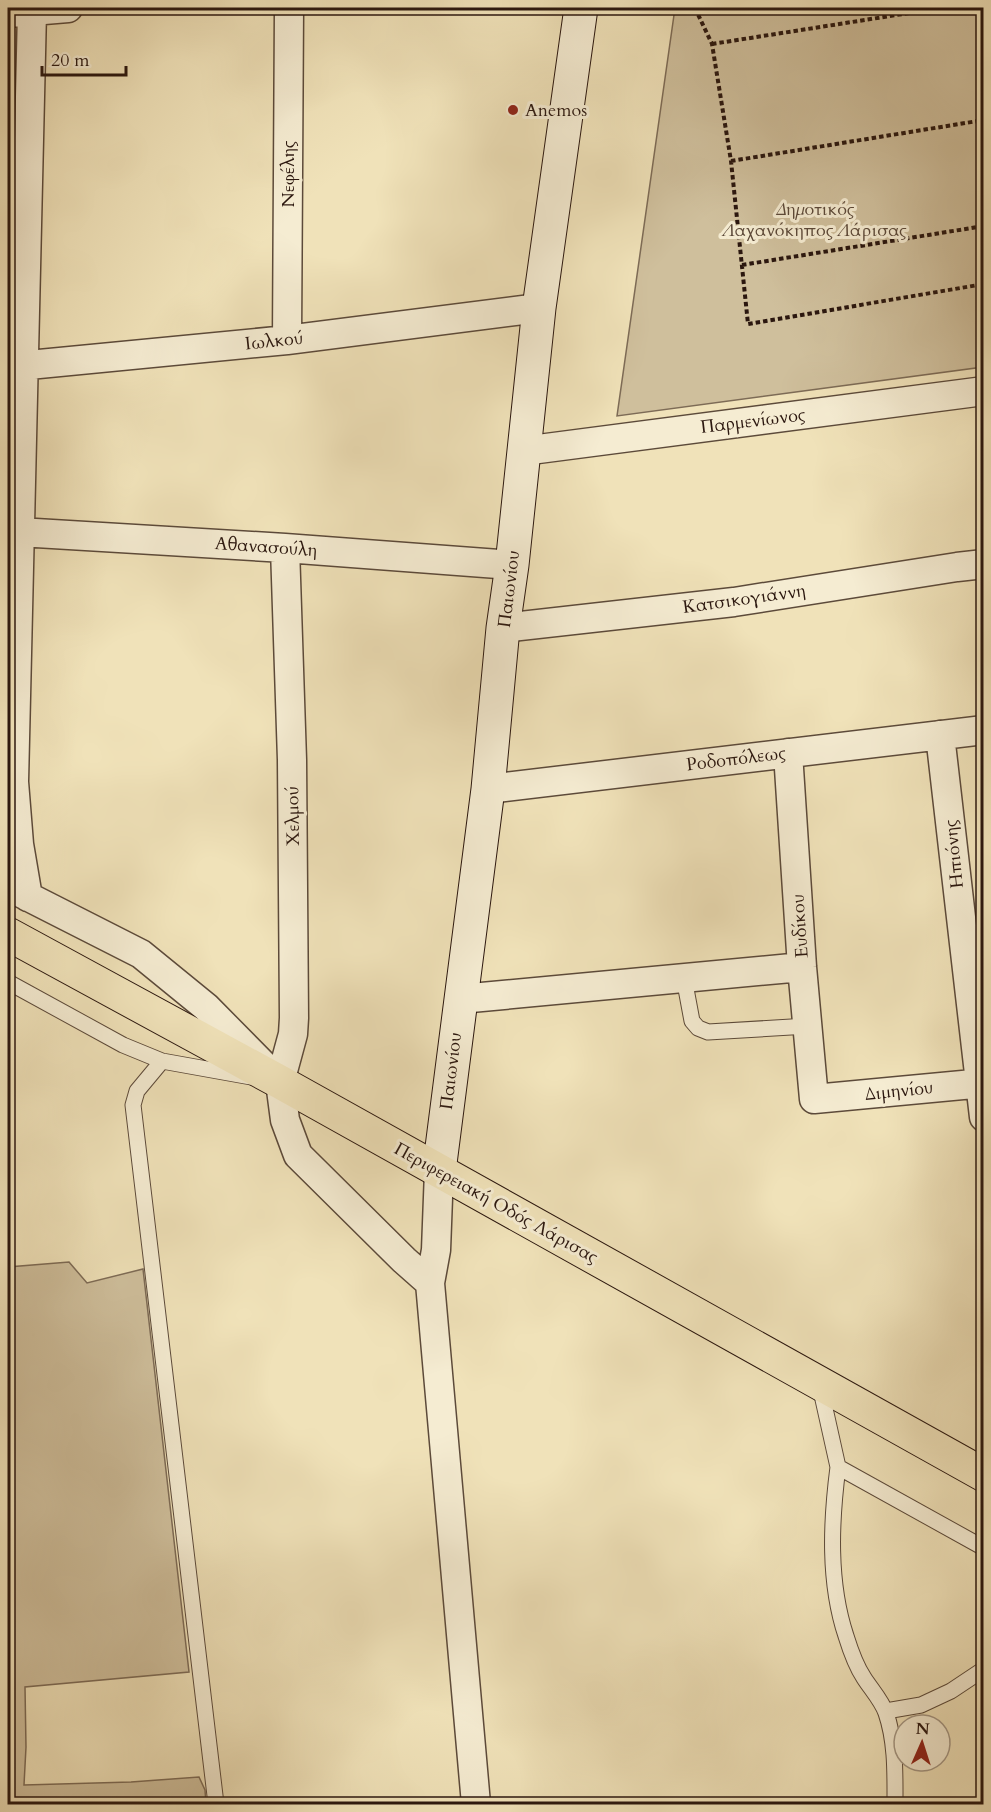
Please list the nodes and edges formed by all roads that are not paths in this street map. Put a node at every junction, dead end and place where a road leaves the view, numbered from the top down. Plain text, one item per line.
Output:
1 (68, 8) edge
2 (289, 8) edge
3 (581, 8) edge
4 (20, 12) edge
5 (539, 308) junction
6 (287, 340) junction
7 (15, 366) edge
8 (984, 391) edge
9 (523, 451) junction
10 (19, 532) junction
11 (285, 548) junction
12 (984, 564) edge
13 (513, 565) junction
14 (503, 628) junction
15 (984, 730) edge
16 (940, 735) junction
17 (788, 753) junction
18 (488, 789) junction
19 (18, 892) edge
20 (8, 934) edge
21 (802, 967) junction
22 (684, 978) junction
23 (8, 982) edge
24 (460, 999) junction
25 (808, 1026) junction
26 (162, 1061) junction
27 (280, 1082) junction
28 (981, 1083) edge
29 (814, 1099) joint
30 (984, 1117) edge
31 (439, 1171) junction
32 (430, 1283) junction
33 (819, 1383) junction
34 (837, 1467) junction
35 (984, 1475) edge
36 (984, 1548) edge
37 (984, 1669) edge
38 (886, 1711) junction
39 (216, 1804) edge
40 (476, 1804) edge
41 (895, 1804) edge

1 - 4 street
2 - 6 street, Νεφέλης
3 - 5 street, Παιωνίου
4 - 7 street
5 - 6 street, Ιωλκού
5 - 9 street, Παιωνίου
6 - 7 street, Ιωλκού
7 - 10 street
8 - 9 street, Παρμενίωνος
9 - 13 street, Παιωνίου
10 - 11 street, Αθανασούλη
10 - 19 street
11 - 13 street, Αθανασούλη
11 - 27 street, Χελμού
12 - 14 street, Κατσικογιάννη
13 - 14 street, Παιωνίου
14 - 18 street, Παιωνίου
15 - 16 street, Ροδοπόλεως
16 - 17 street, Ροδοπόλεως
16 - 28 street, Ηπιόνης
17 - 18 street, Ροδοπόλεως
17 - 21 street, Ευδίκου
18 - 24 street, Παιωνίου
19 - 27 street
20 - 27 highway, Περιφερειακή Οδός Λάρισας
21 - 22 street
21 - 25 street, Ευδίκου
22 - 24 street
22 - 25 lane
23 - 26 lane
24 - 31 street, Παιωνίου
25 - 29 street, Ευδίκου
26 - 27 lane
26 - 39 lane
27 - 31 highway, Περιφερειακή Οδός Λάρισας
27 - 32 street
28 - 29 street, Διμηνίου
28 - 30 street, Ηπιόνης
31 - 32 street
31 - 33 highway, Περιφερειακή Οδός Λάρισας
32 - 40 street
33 - 34 lane
33 - 35 highway, Περιφερειακή Οδός Λάρισας
34 - 36 lane
34 - 38 lane
37 - 38 lane
38 - 41 lane

